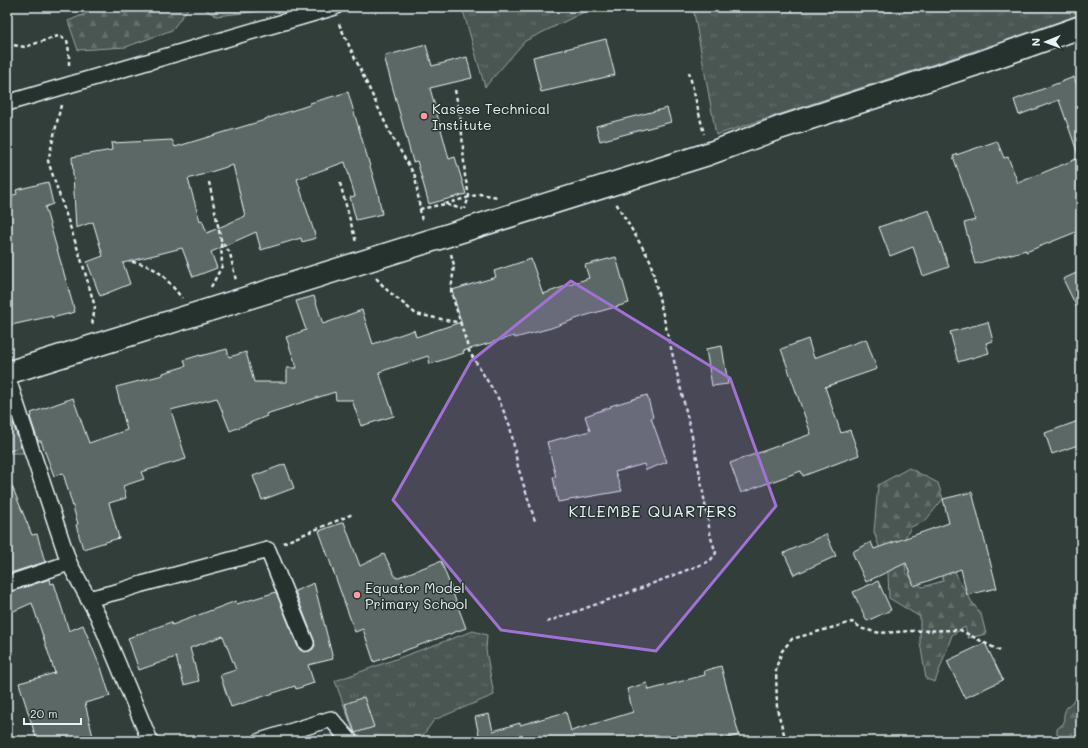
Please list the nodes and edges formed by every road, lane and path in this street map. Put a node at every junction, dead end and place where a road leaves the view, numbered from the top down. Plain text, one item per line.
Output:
1 (333, 7) edge
2 (1081, 27) edge
3 (7, 44) edge
4 (689, 72) dead end
5 (64, 86) junction
6 (455, 90) dead end
7 (7, 103) edge
8 (708, 154) junction
9 (209, 182) dead end
10 (340, 183) dead end
11 (605, 186) junction
12 (470, 196) junction
13 (445, 204) junction
14 (517, 214) junction
15 (468, 219) junction
16 (448, 235) junction
17 (221, 240) junction
18 (132, 262) dead end
19 (356, 264) junction
20 (210, 288) dead end
21 (241, 301) junction
22 (194, 315) junction
23 (461, 323) junction
24 (89, 348) junction
25 (7, 375) edge
26 (353, 514) dead end
27 (535, 521) dead end
28 (268, 550) junction
29 (69, 562) junction
30 (7, 584) edge
31 (88, 599) junction
32 (546, 622) dead end
33 (306, 644) dead end
34 (1002, 652) dead end
35 (150, 741) edge
36 (260, 741) edge
37 (350, 741) edge
38 (786, 741) edge

1 - 5 street
1 - 13 path
2 - 8 street
3 - 5 path
4 - 8 path
5 - 7 street
5 - 24 path
6 - 12 path
8 - 11 street
9 - 17 path
10 - 19 path
11 - 14 street
11 - 32 path
12 - 13 path
12 - 14 path
12 - 15 path
13 - 15 path
14 - 15 street
15 - 16 street
16 - 19 street
16 - 23 path
17 - 20 path
17 - 21 path
18 - 22 path
19 - 21 street
19 - 23 path
21 - 22 street
22 - 24 street
23 - 27 path
24 - 25 street
25 - 29 street
26 - 28 path
28 - 31 street
28 - 33 street
29 - 30 street
29 - 31 street
31 - 35 street
34 - 38 path
36 - 37 street

